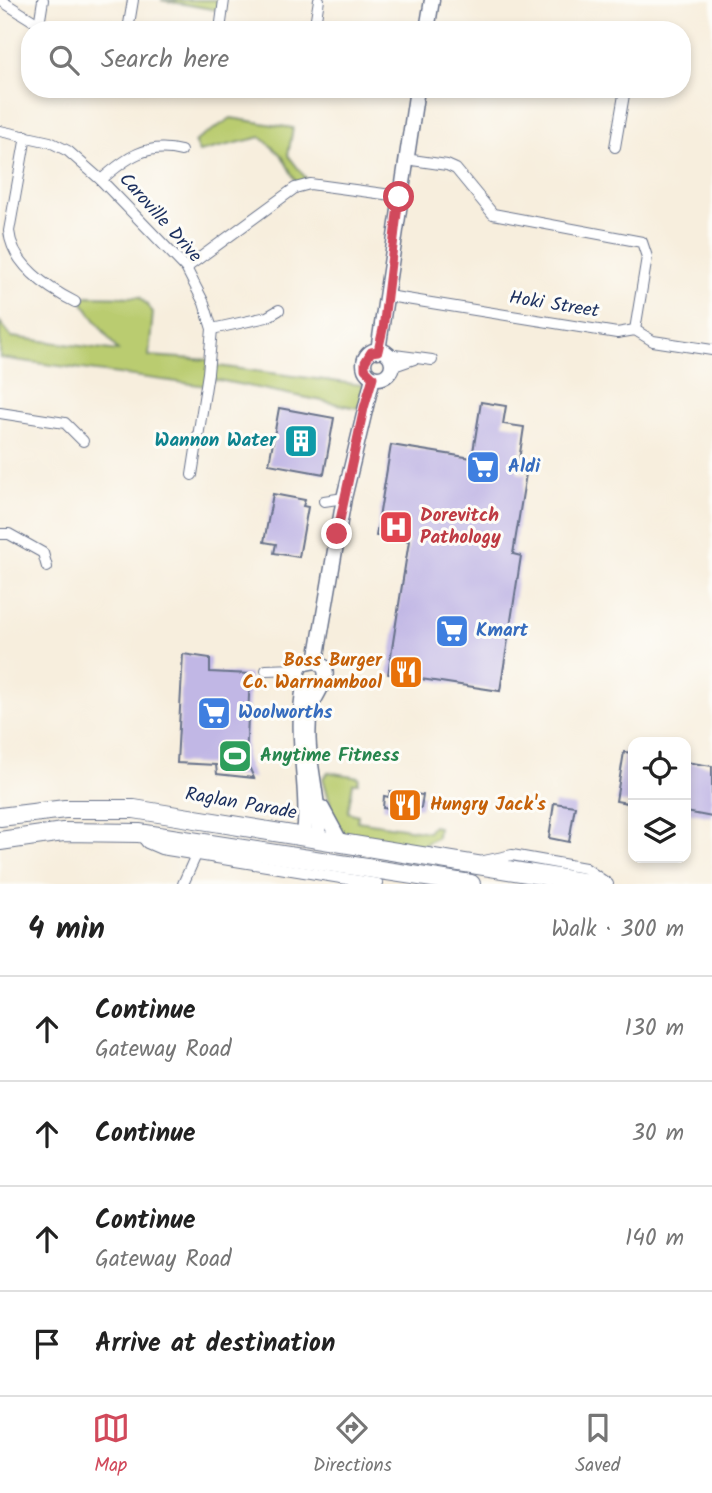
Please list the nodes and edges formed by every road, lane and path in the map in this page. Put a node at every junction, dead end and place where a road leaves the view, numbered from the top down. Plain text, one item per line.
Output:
1 (1, 0) edge
2 (43, 0) edge
3 (133, 0) edge
4 (224, 0) edge
5 (319, 0) edge
6 (432, 0) edge
7 (34, 21) edge
8 (44, 21) edge
9 (130, 21) edge
10 (221, 21) edge
11 (316, 21) edge
12 (431, 21) edge
13 (415, 98) edge
14 (623, 98) edge
15 (0, 131) edge
16 (26, 136) junction
17 (615, 147) dead end
18 (181, 151) dead end
19 (405, 159) junction
20 (101, 180) junction
21 (399, 197) junction
22 (186, 268) junction
23 (388, 296) junction
24 (75, 302) dead end
25 (279, 310) dead end
26 (212, 329) junction
27 (635, 330) junction
28 (712, 350) edge
29 (385, 357) junction
30 (427, 359) dead end
31 (373, 377) junction
32 (0, 413) edge
33 (83, 441) dead end
34 (192, 475) dead end
35 (0, 534) edge
36 (47, 568) dead end
37 (316, 661) junction
38 (266, 670) dead end
39 (296, 677) junction
40 (321, 686) junction
41 (318, 797) junction
42 (0, 817) edge
43 (139, 833) junction
44 (311, 837) junction
45 (0, 841) edge
46 (341, 843) junction
47 (196, 855) junction
48 (308, 858) junction
49 (473, 864) junction
50 (183, 884) edge
51 (378, 884) edge
52 (471, 884) edge
53 (594, 884) edge
54 (608, 884) edge

1 - 7 street
2 - 8 street
3 - 9 street
4 - 10 street
5 - 11 street
6 - 12 street
13 - 19 street
14 - 17 street
15 - 16 street, Caroville Drive
16 - 20 street, Caroville Drive
16 - 24 street
18 - 20 street
19 - 21 street
19 - 27 street
20 - 22 street, Caroville Drive
21 - 22 street
21 - 23 street
22 - 26 street, Caroville Drive
23 - 27 street, Hoki Street
23 - 29 street
25 - 26 street
26 - 34 street, Caroville Drive
27 - 28 street, Hoki Street
29 - 30 street
29 - 31 street
29 - 31 street
31 - 37 street
32 - 33 street
35 - 36 street
37 - 39 street
37 - 40 street
38 - 39 street
39 - 40 street
39 - 44 street
40 - 41 street
41 - 44 street
41 - 46 street
42 - 44 highway, Raglan Parade
43 - 45 highway
43 - 47 street
43 - 48 highway
44 - 46 highway, Raglan Parade
44 - 48 street
46 - 49 highway, Raglan Parade
47 - 50 street
47 - 51 street
48 - 52 highway
49 - 53 highway, Raglan Parade
49 - 54 street, Raglan Parade

